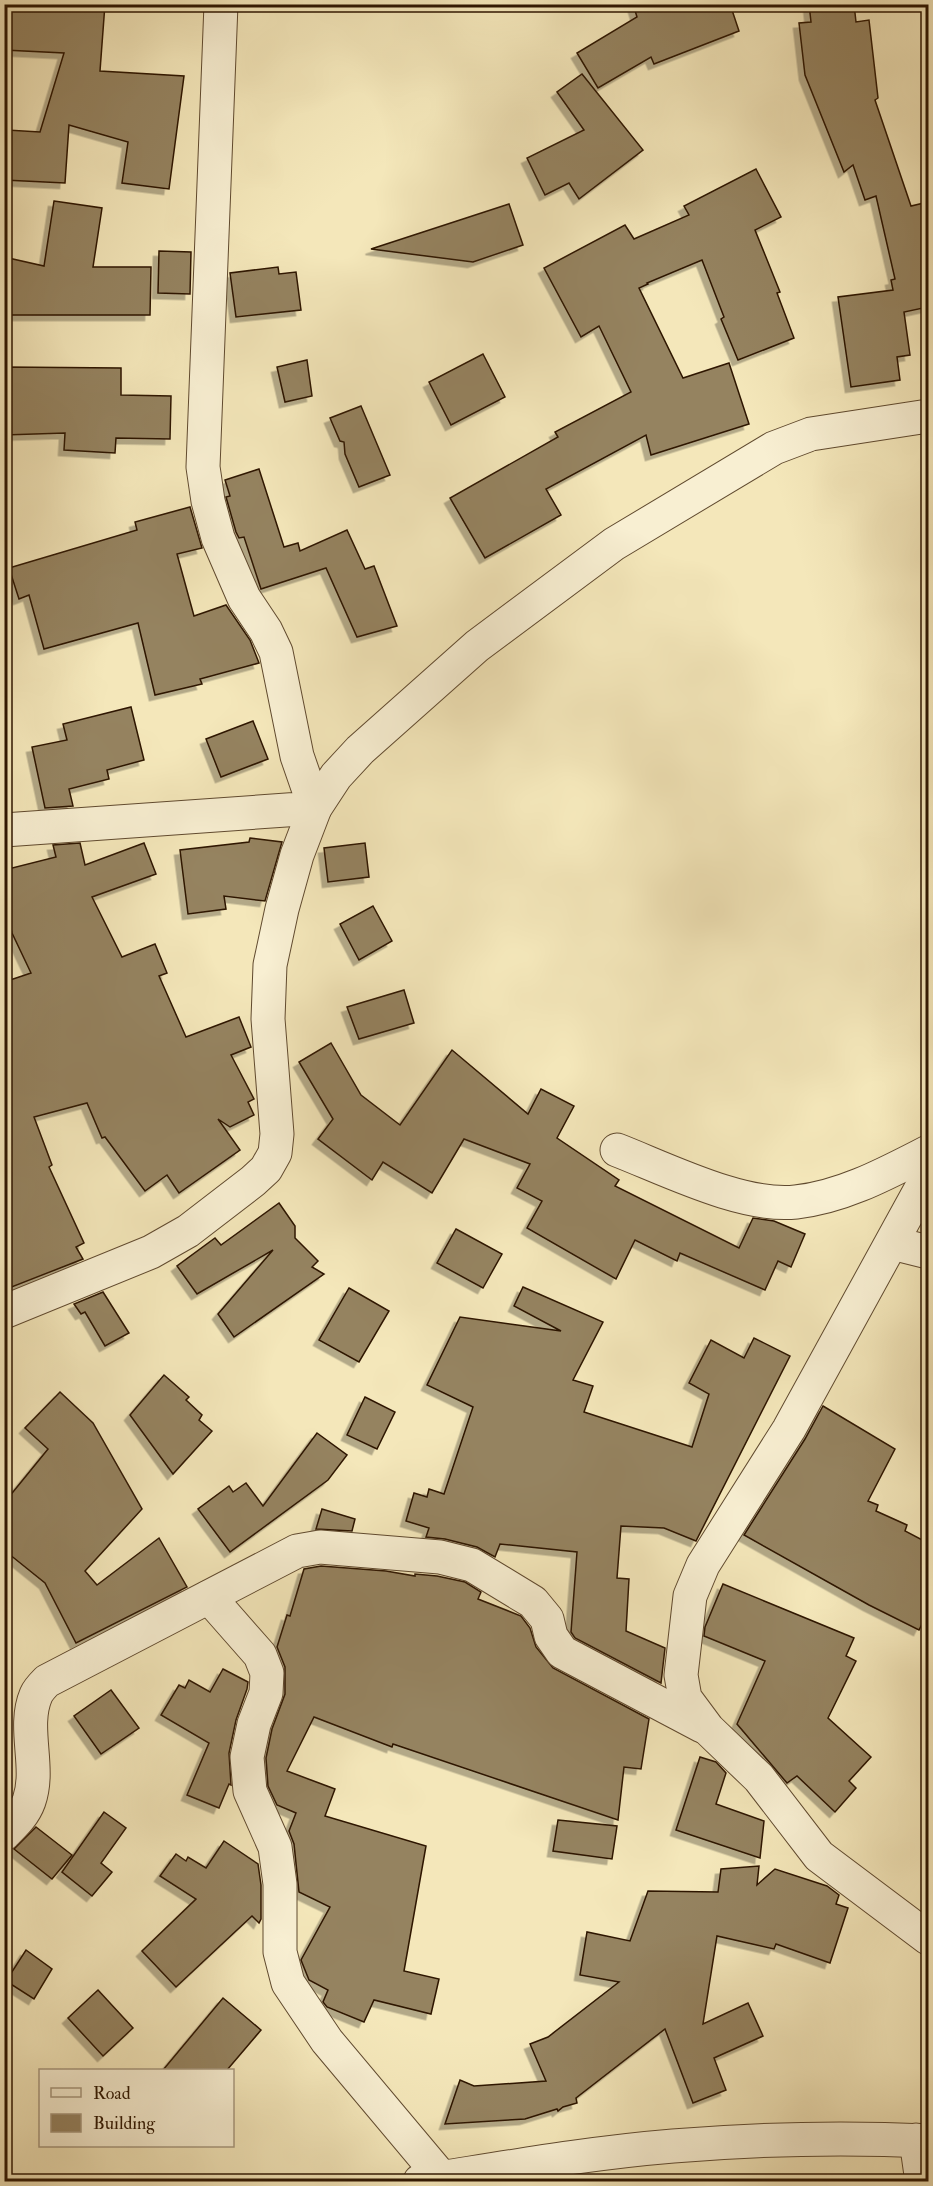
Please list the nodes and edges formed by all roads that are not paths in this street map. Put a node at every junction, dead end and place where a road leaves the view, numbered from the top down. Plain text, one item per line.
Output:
1 (221, 4) edge
2 (928, 416) edge
3 (315, 808) junction
4 (4, 830) edge
5 (617, 1150) dead end
6 (928, 1152) edge
7 (928, 1176) edge
8 (892, 1243) junction
9 (928, 1252) edge
10 (4, 1312) edge
11 (209, 1597) junction
12 (708, 1729) junction
13 (4, 1834) edge
14 (928, 1938) edge
15 (922, 2140) edge
16 (429, 2180) edge
17 (922, 2181) edge

1 - 3 street
2 - 3 street
3 - 4 street
3 - 10 street
5 - 6 street
7 - 8 street
8 - 9 street
8 - 12 street
11 - 12 street
11 - 13 street
11 - 16 street
12 - 14 street
15 - 16 street
15 - 17 street

